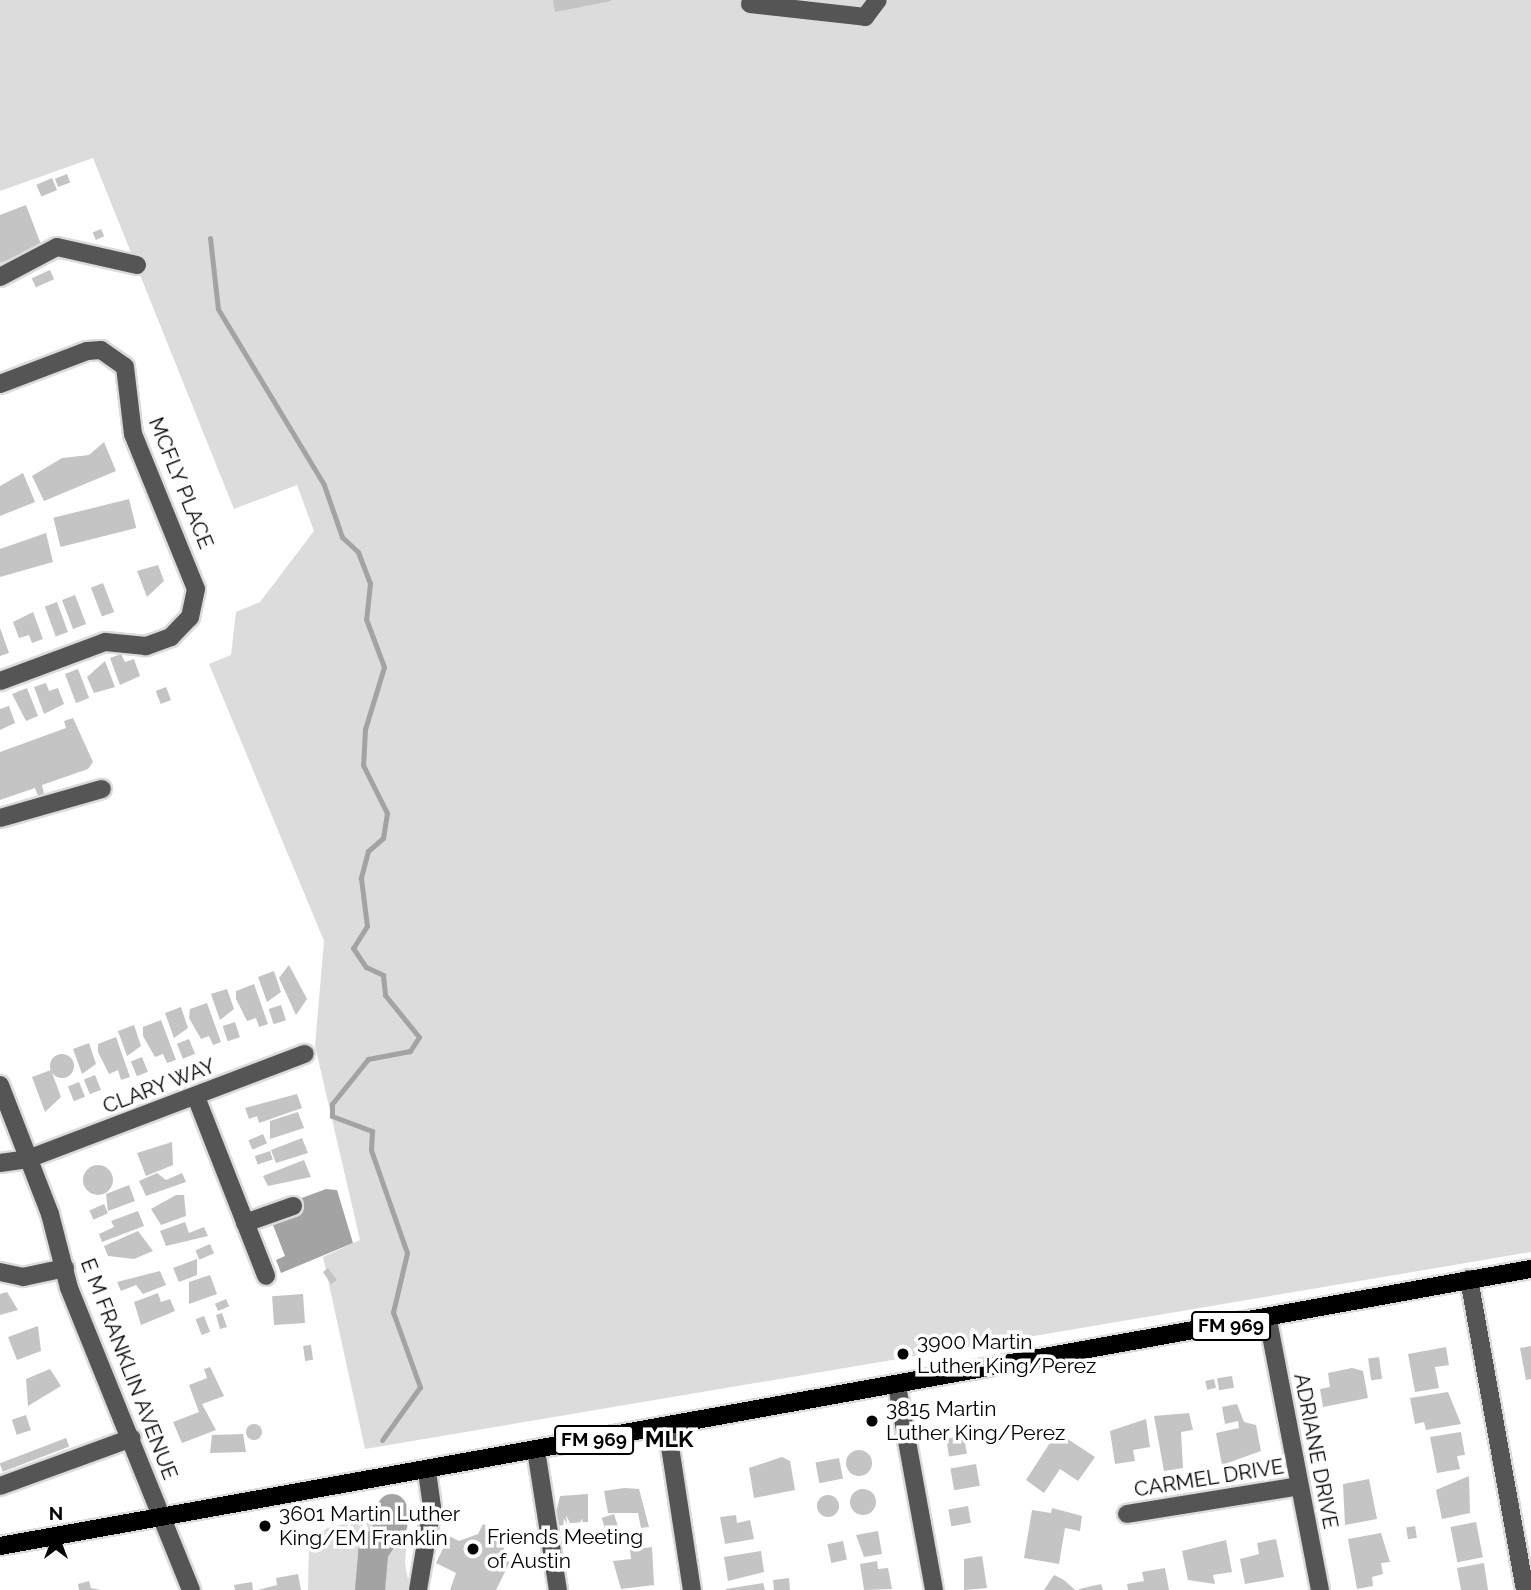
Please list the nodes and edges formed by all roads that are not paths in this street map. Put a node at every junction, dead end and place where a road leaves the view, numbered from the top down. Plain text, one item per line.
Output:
1 (878, 0) edge
2 (750, 4) dead end
3 (137, 265) dead end
4 (0, 277) edge
5 (0, 384) edge
6 (0, 681) edge
7 (102, 789) dead end
8 (0, 818) edge
9 (305, 1054) dead end
10 (0, 1085) edge
11 (196, 1097) junction
12 (28, 1159) junction
13 (0, 1163) edge
14 (293, 1206) dead end
15 (245, 1223) junction
16 (65, 1268) junction
17 (1531, 1269) edge
18 (0, 1272) edge
19 (266, 1276) dead end
20 (1469, 1279) junction
21 (1268, 1320) junction
22 (897, 1386) junction
23 (667, 1427) junction
24 (132, 1438) junction
25 (536, 1450) junction
26 (426, 1470) junction
27 (0, 1486) edge
28 (1299, 1486) junction
29 (1127, 1514) dead end
30 (162, 1517) junction
31 (0, 1546) edge
32 (191, 1590) edge
33 (418, 1590) edge
34 (558, 1590) edge
35 (692, 1590) edge
36 (934, 1590) edge
37 (1320, 1590) edge
38 (1525, 1590) edge

1 - 2 street
3 - 4 street
5 - 6 street, MCFLY PLACE
7 - 8 street
9 - 11 street, CLARY WAY
10 - 12 street, E M FRANKLIN AVENUE
11 - 12 street, CLARY WAY
11 - 15 street
12 - 13 street, CLARY WAY
12 - 16 street, E M FRANKLIN AVENUE
14 - 15 street
15 - 19 street
16 - 18 street
16 - 24 street, E M FRANKLIN AVENUE
17 - 20 main road, FM 969
20 - 21 main road, FM 969
20 - 38 street
21 - 22 main road, FM 969
21 - 28 street, ADRIANE DRIVE
22 - 23 main road, FM 969
22 - 36 street
23 - 25 main road, FM 969
23 - 35 street
24 - 27 street
24 - 30 street, E M FRANKLIN AVENUE
25 - 26 main road, FM 969
25 - 34 street
26 - 30 main road, FM 969
26 - 33 street
28 - 29 street, CARMEL DRIVE
28 - 37 street, ADRIANE DRIVE
30 - 31 main road, FM 969
30 - 32 street, E M FRANKLIN AVENUE

